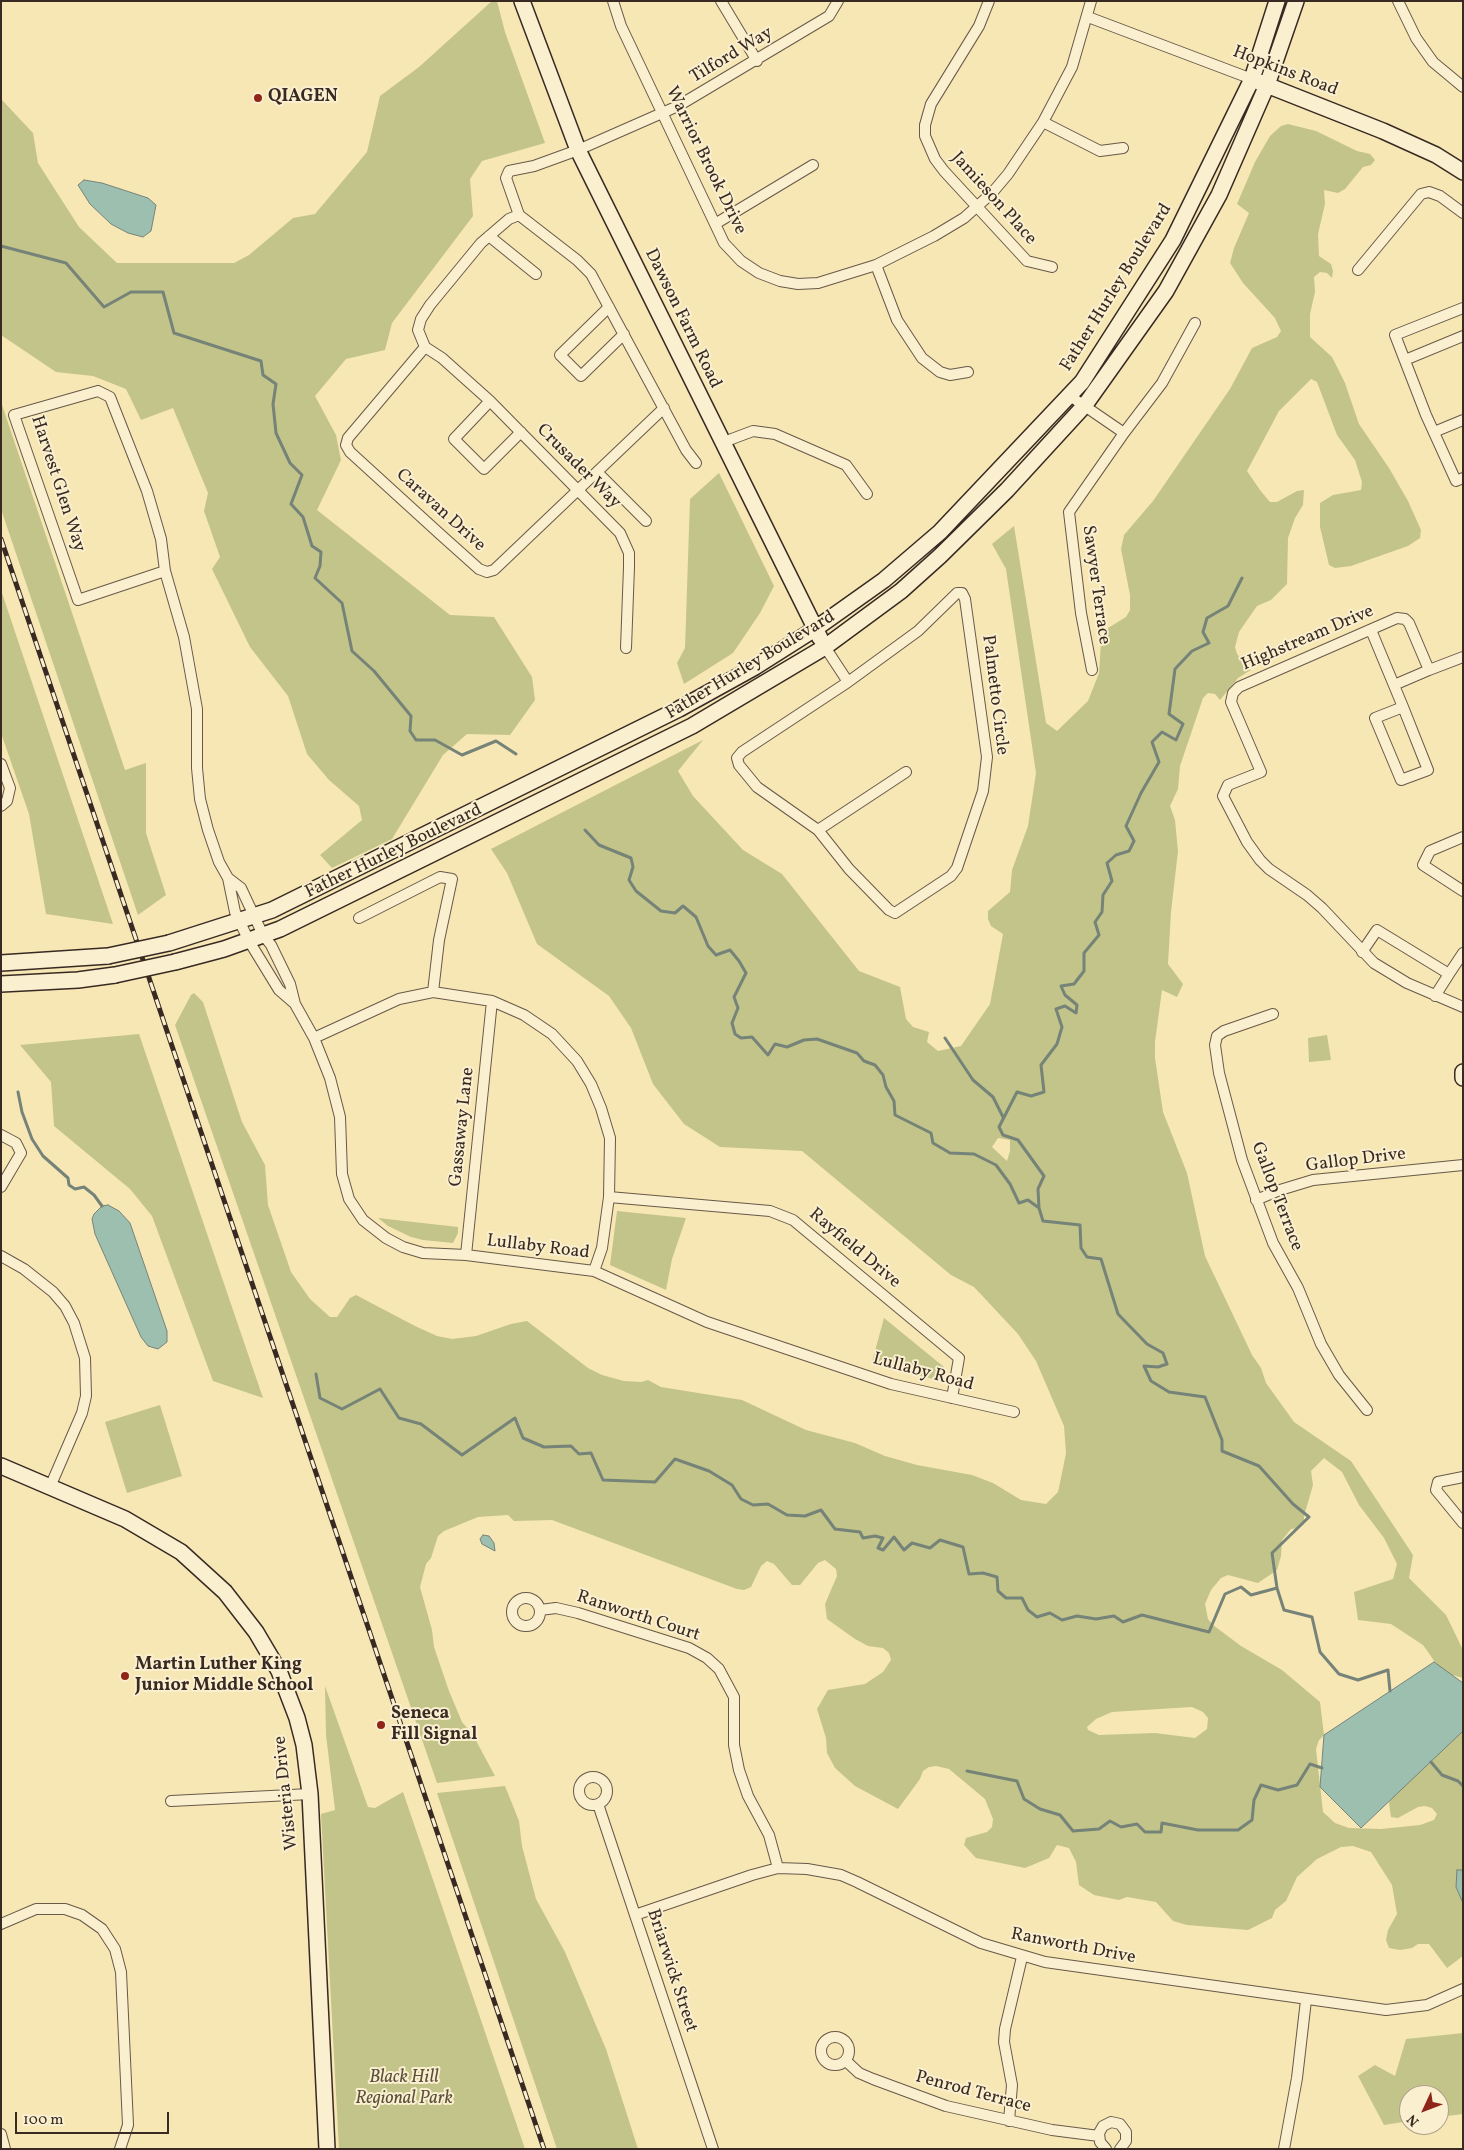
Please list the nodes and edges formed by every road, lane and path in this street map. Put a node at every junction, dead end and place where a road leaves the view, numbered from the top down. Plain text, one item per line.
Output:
1 (522, 1) edge
2 (614, 1) edge
3 (721, 1) edge
4 (838, 1) edge
5 (989, 1) edge
6 (1091, 1) edge
7 (1277, 1) edge
8 (1296, 1) edge
9 (1398, 1) edge
10 (1088, 17) junction
11 (757, 61) junction
12 (1252, 79) junction
13 (1267, 85) junction
14 (1463, 87) edge
15 (662, 113) junction
16 (1043, 122) junction
17 (1123, 148) dead end
18 (578, 150) junction
19 (813, 166) dead end
20 (1463, 172) edge
21 (976, 208) junction
22 (1463, 214) edge
23 (519, 215) junction
24 (715, 224) junction
25 (490, 236) junction
26 (876, 265) junction
27 (1052, 267) dead end
28 (1358, 270) dead end
29 (536, 274) dead end
30 (609, 307) junction
31 (1463, 308) edge
32 (1195, 323) dead end
33 (624, 334) junction
34 (1463, 336) edge
35 (425, 347) junction
36 (1405, 360) junction
37 (968, 372) dead end
38 (1070, 396) junction
39 (490, 401) junction
40 (1085, 405) junction
41 (664, 408) junction
42 (1463, 420) edge
43 (521, 432) junction
44 (1434, 432) junction
45 (1124, 433) junction
46 (721, 442) junction
47 (696, 463) dead end
48 (598, 473) junction
49 (1463, 478) edge
50 (578, 489) junction
51 (867, 494) dead end
52 (646, 521) dead end
53 (165, 571) junction
54 (815, 629) junction
55 (1371, 630) junction
56 (825, 647) junction
57 (626, 648) dead end
58 (1463, 657) edge
59 (1092, 670) dead end
60 (1429, 670) junction
61 (848, 682) junction
62 (1394, 685) junction
63 (1403, 707) junction
64 (1, 764) edge
65 (906, 772) dead end
66 (1, 806) edge
67 (818, 830) junction
68 (1463, 838) edge
69 (228, 878) junction
70 (1463, 891) edge
71 (359, 918) dead end
72 (246, 919) junction
73 (256, 938) junction
74 (1362, 952) junction
75 (1463, 953) edge
76 (1, 963) edge
77 (1449, 974) junction
78 (1, 984) edge
79 (434, 992) junction
80 (1435, 996) junction
81 (492, 1001) junction
82 (295, 1004) junction
83 (1463, 1007) edge
84 (1273, 1014) dead end
85 (314, 1038) junction
86 (1463, 1072) edge
87 (1463, 1078) edge
88 (1, 1136) edge
89 (1463, 1165) edge
90 (1, 1186) edge
91 (609, 1197) junction
92 (1256, 1200) junction
93 (466, 1255) junction
94 (1, 1256) edge
95 (594, 1271) junction
96 (952, 1398) junction
97 (1367, 1410) dead end
98 (1014, 1412) dead end
99 (1, 1466) edge
100 (1463, 1477) edge
101 (50, 1487) junction
102 (1463, 1523) edge
103 (540, 1610) dead end
104 (310, 1794) junction
105 (171, 1801) dead end
106 (598, 1804) dead end
107 (778, 1868) junction
108 (636, 1915) junction
109 (1, 1924) edge
110 (1022, 1957) junction
111 (1463, 1988) edge
112 (1306, 2000) junction
113 (846, 2061) dead end
114 (1009, 2121) junction
115 (1, 2134) edge
116 (1099, 2136) junction
117 (5, 2149) edge
118 (120, 2149) edge
119 (327, 2149) edge
120 (714, 2149) edge
121 (1106, 2149) edge
122 (1120, 2149) edge
123 (1284, 2149) edge

1 - 18 main road, Dawson Farm Road
2 - 15 street, Warrior Brook Drive
3 - 11 street
4 - 11 street, Tilford Way
5 - 21 street, Jamieson Place
6 - 10 street, Warrior Brook Drive
7 - 12 main road, Father Hurley Boulevard
8 - 13 main road, Father Hurley Boulevard
9 - 14 street
10 - 12 street, Hopkins Road
10 - 16 street, Warrior Brook Drive
11 - 15 street, Tilford Way
12 - 13 main road, Hopkins Road
12 - 38 main road, Father Hurley Boulevard
13 - 20 main road, Hopkins Road
13 - 40 main road, Father Hurley Boulevard
15 - 18 street, Tilford Way
15 - 24 street, Warrior Brook Drive
16 - 17 street
16 - 21 street, Warrior Brook Drive
18 - 23 street
18 - 46 main road, Dawson Farm Road
19 - 24 street
21 - 26 street, Warrior Brook Drive
21 - 27 street, Jamieson Place
22 - 28 street
23 - 25 street
23 - 30 street
24 - 26 street, Warrior Brook Drive
25 - 29 street
25 - 35 street
26 - 37 street
30 - 33 street
30 - 33 street
31 - 36 street
32 - 45 street, Sawyer Terrace
33 - 41 street
34 - 36 street
35 - 39 street, Crusader Way
35 - 50 street, Caravan Drive
36 - 44 street
38 - 40 street
38 - 54 main road, Father Hurley Boulevard
39 - 43 street, Crusader Way
39 - 43 street
40 - 45 street
40 - 56 main road, Father Hurley Boulevard
41 - 47 street
41 - 48 street, Caravan Drive
42 - 44 street
43 - 50 street, Crusader Way
44 - 49 street
45 - 59 street, Sawyer Terrace
46 - 51 street
46 - 54 main road, Dawson Farm Road
48 - 50 street, Caravan Drive
48 - 52 street
50 - 57 street, Crusader Way
53 - 53 street, Harvest Glen Way
53 - 69 street, Harvest Glen Way
54 - 56 main road, Dawson Farm Road
54 - 72 main road, Father Hurley Boulevard
55 - 60 street, Highstream Drive
55 - 62 street
55 - 74 street, Highstream Drive
56 - 61 street
56 - 73 main road, Father Hurley Boulevard
58 - 60 street
60 - 62 street
61 - 67 street, Palmetto Circle
61 - 67 street, Palmetto Circle
62 - 63 street
63 - 63 street
64 - 66 street
65 - 67 street
68 - 70 street
69 - 72 street, Harvest Glen Way
69 - 72 street, Harvest Glen Way
71 - 79 street
72 - 73 street, Harvest Glen Way
72 - 73 street, Harvest Glen Way
72 - 76 main road, Father Hurley Boulevard, bridge
73 - 78 main road, Father Hurley Boulevard, bridge
73 - 82 street, Lullaby Road
73 - 82 street, Lullaby Road
74 - 77 street
74 - 80 street, Highstream Drive
75 - 77 street
77 - 80 street
79 - 81 street
79 - 85 street
80 - 83 street, Highstream Drive
81 - 91 street
81 - 93 street, Gassaway Lane
82 - 85 street, Lullaby Road
84 - 92 street, Gallop Terrace
85 - 93 street, Lullaby Road
86 - 87 main road
88 - 90 street
89 - 92 street, Gallop Drive
91 - 95 street
91 - 96 street, Rayfield Drive
92 - 97 street, Gallop Terrace
93 - 95 street, Lullaby Road
94 - 101 street
95 - 96 street, Lullaby Road
96 - 98 street, Lullaby Road
99 - 101 main road, Wisteria Drive
100 - 102 street
101 - 104 main road, Wisteria Drive
103 - 107 street, Ranworth Court
104 - 105 street
104 - 119 main road, Wisteria Drive
106 - 108 street, Briarwick Street
107 - 108 street, Ranworth Drive
107 - 110 street, Ranworth Drive
108 - 120 street, Briarwick Street
109 - 118 street
110 - 112 street, Ranworth Drive
110 - 114 street
111 - 112 street, Ranworth Drive
112 - 123 street
113 - 114 street, Penrod Terrace
114 - 116 street, Penrod Terrace
115 - 117 street
116 - 121 street
116 - 122 street

